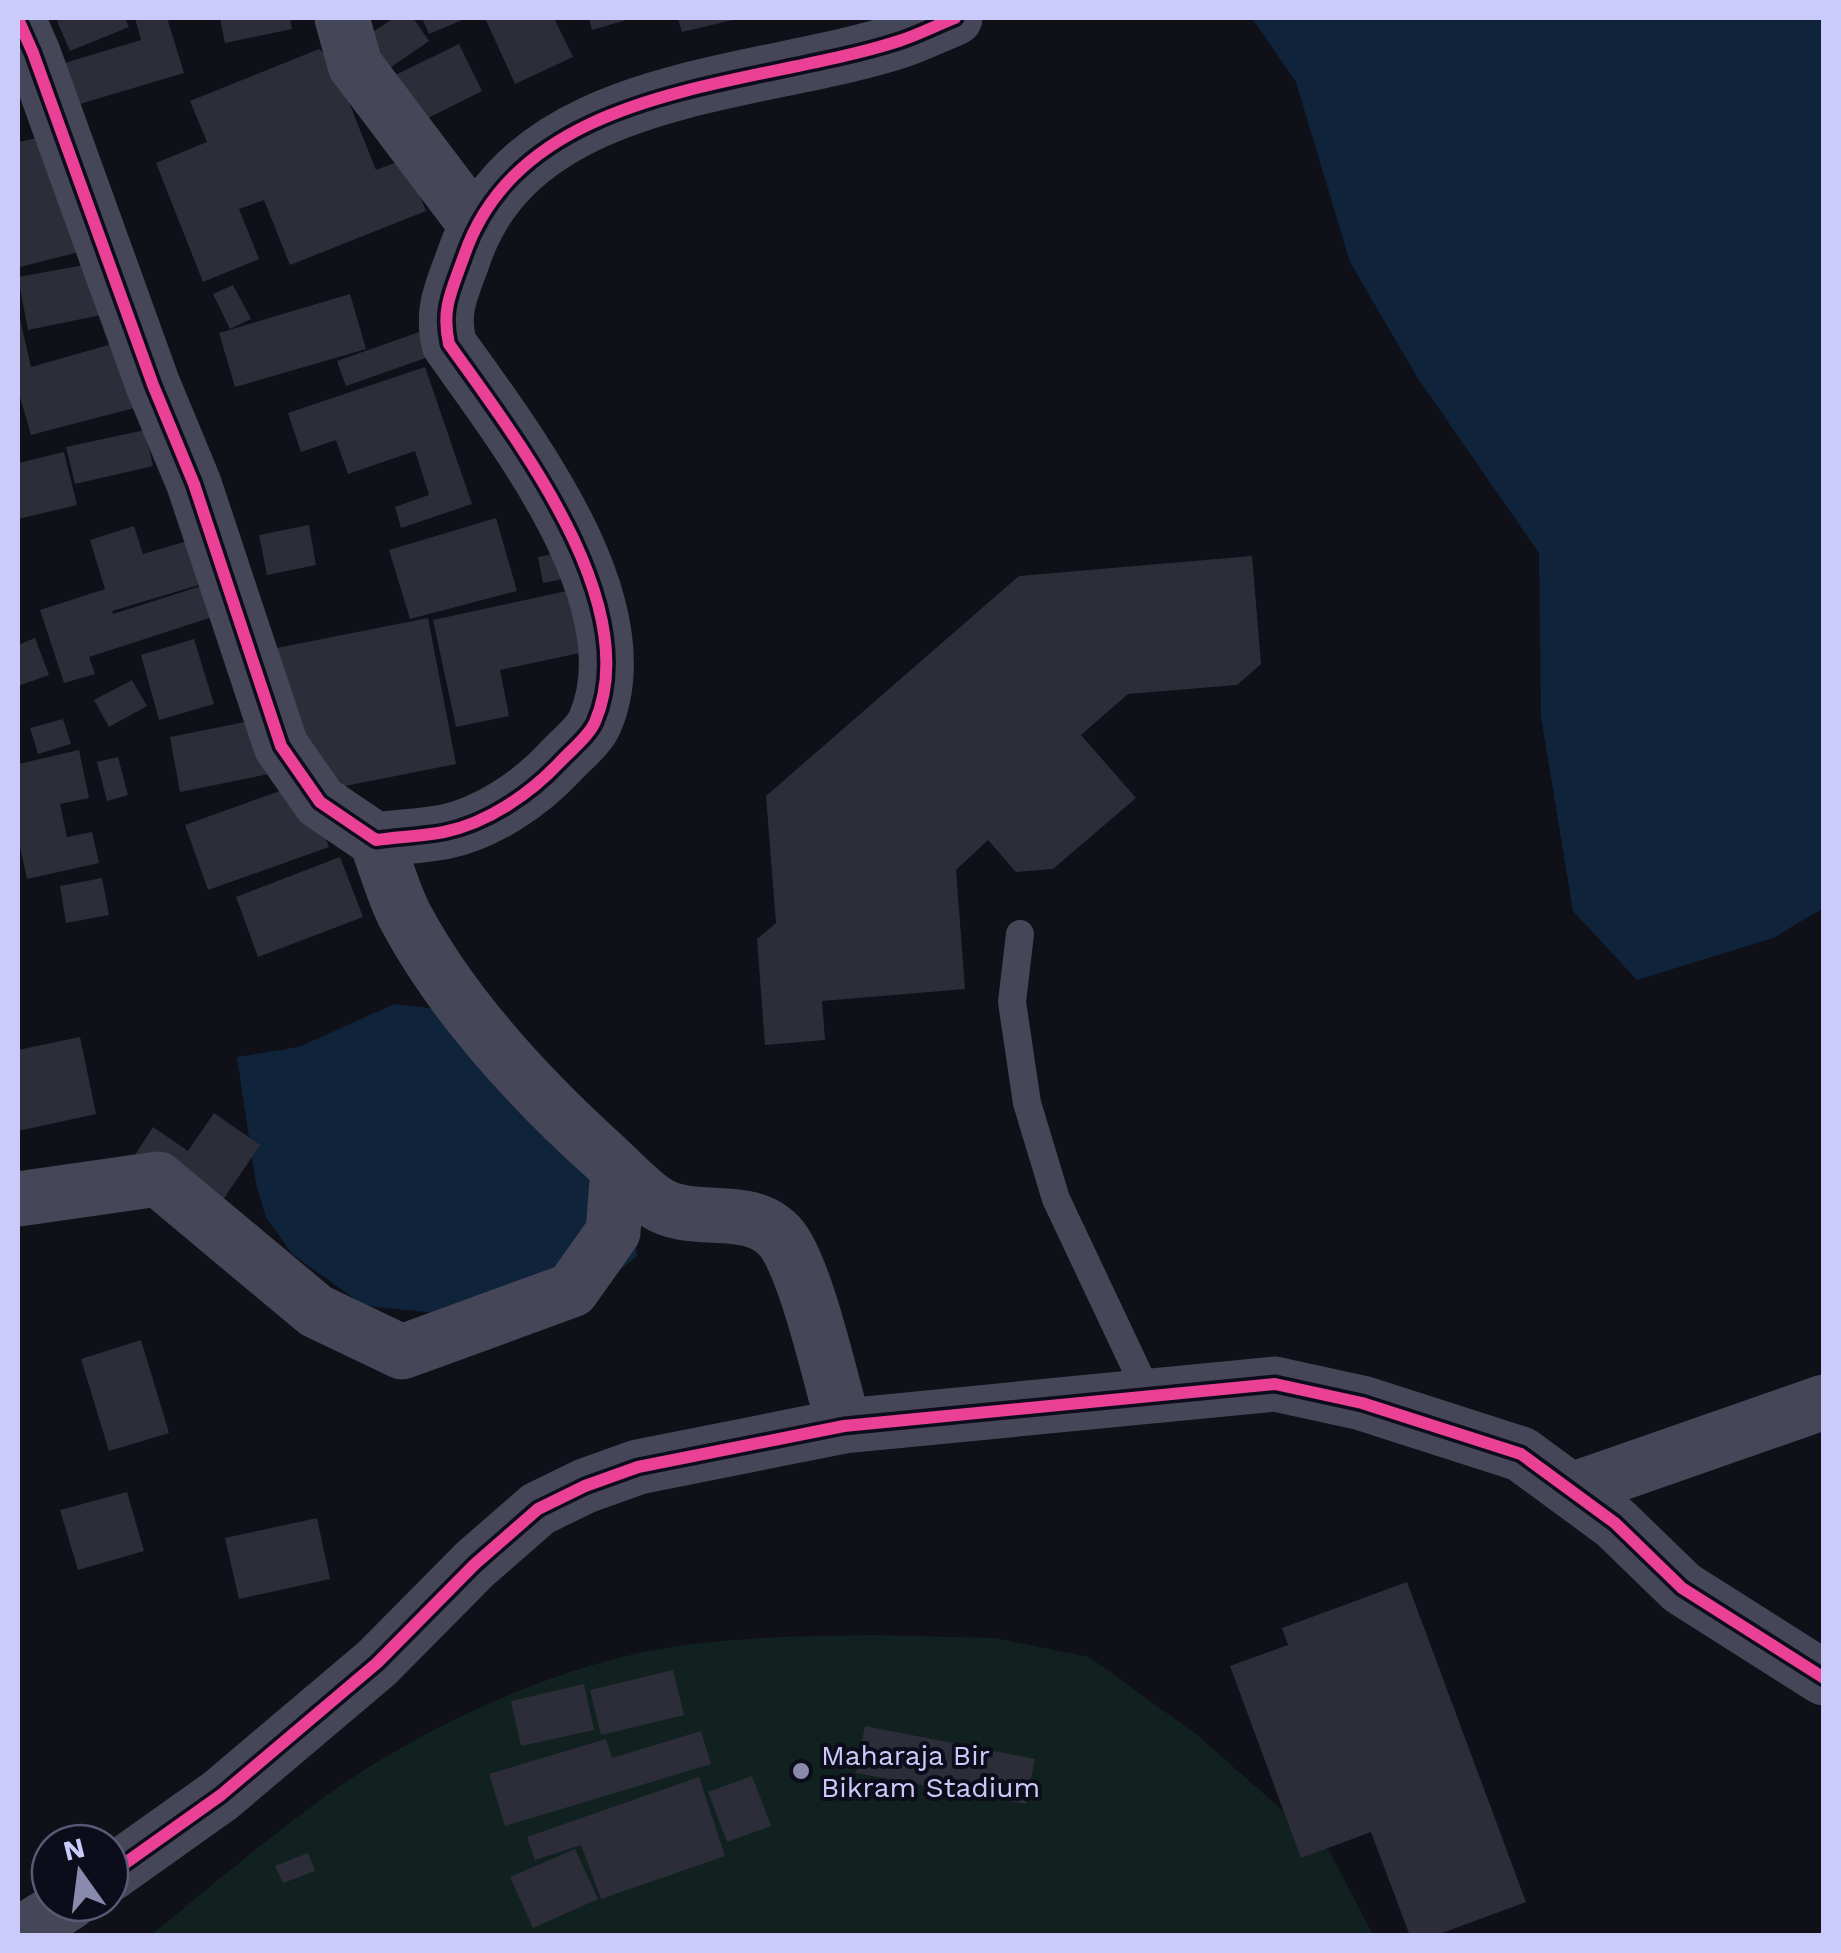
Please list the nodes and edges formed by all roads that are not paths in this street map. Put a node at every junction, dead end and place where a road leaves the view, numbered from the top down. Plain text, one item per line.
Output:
1 (342, 18) edge
2 (955, 18) edge
3 (18, 19) edge
4 (475, 224) junction
5 (376, 840) junction
6 (1020, 934) dead end
7 (618, 1169) junction
8 (18, 1199) edge
9 (1148, 1394) junction
10 (1824, 1402) edge
11 (844, 1426) junction
12 (1572, 1490) junction
13 (1824, 1678) edge
14 (130, 1860) edge

1 - 4 street
2 - 4 street
3 - 5 street
4 - 5 street
5 - 7 street
6 - 9 lane
7 - 8 street
7 - 11 street
9 - 11 street
9 - 12 street
10 - 12 street
11 - 14 street
12 - 13 street

